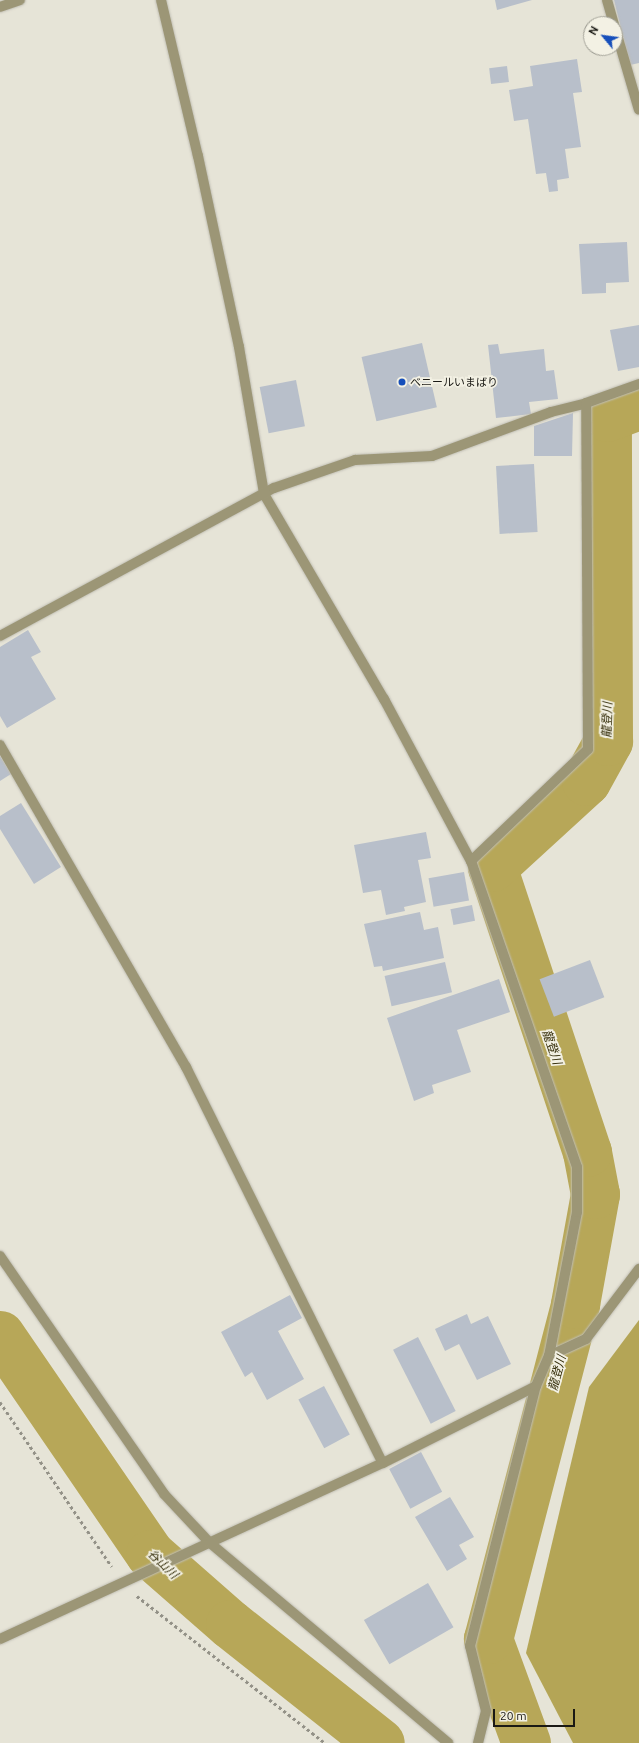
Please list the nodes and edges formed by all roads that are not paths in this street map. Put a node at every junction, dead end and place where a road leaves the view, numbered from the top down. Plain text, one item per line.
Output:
1 (20, 0) edge
2 (162, 0) edge
3 (607, 0) edge
4 (0, 7) edge
5 (612, 16) edge
6 (623, 55) edge
7 (639, 110) edge
8 (639, 384) edge
9 (586, 403) junction
10 (264, 494) junction
11 (0, 636) edge
12 (0, 745) edge
13 (471, 861) junction
14 (0, 1256) edge
15 (639, 1269) edge
16 (549, 1356) junction
17 (536, 1386) junction
18 (383, 1463) junction
19 (210, 1543) junction
20 (0, 1639) edge
21 (448, 1743) edge
22 (478, 1743) edge

1 - 4 street
2 - 10 street
3 - 5 street
6 - 7 street
8 - 9 street
9 - 10 street
9 - 13 street
10 - 11 street
10 - 13 street
12 - 18 street
13 - 16 street
14 - 19 street
15 - 16 street
16 - 17 street
17 - 18 street
17 - 22 street
18 - 19 street
19 - 20 street
19 - 21 street

